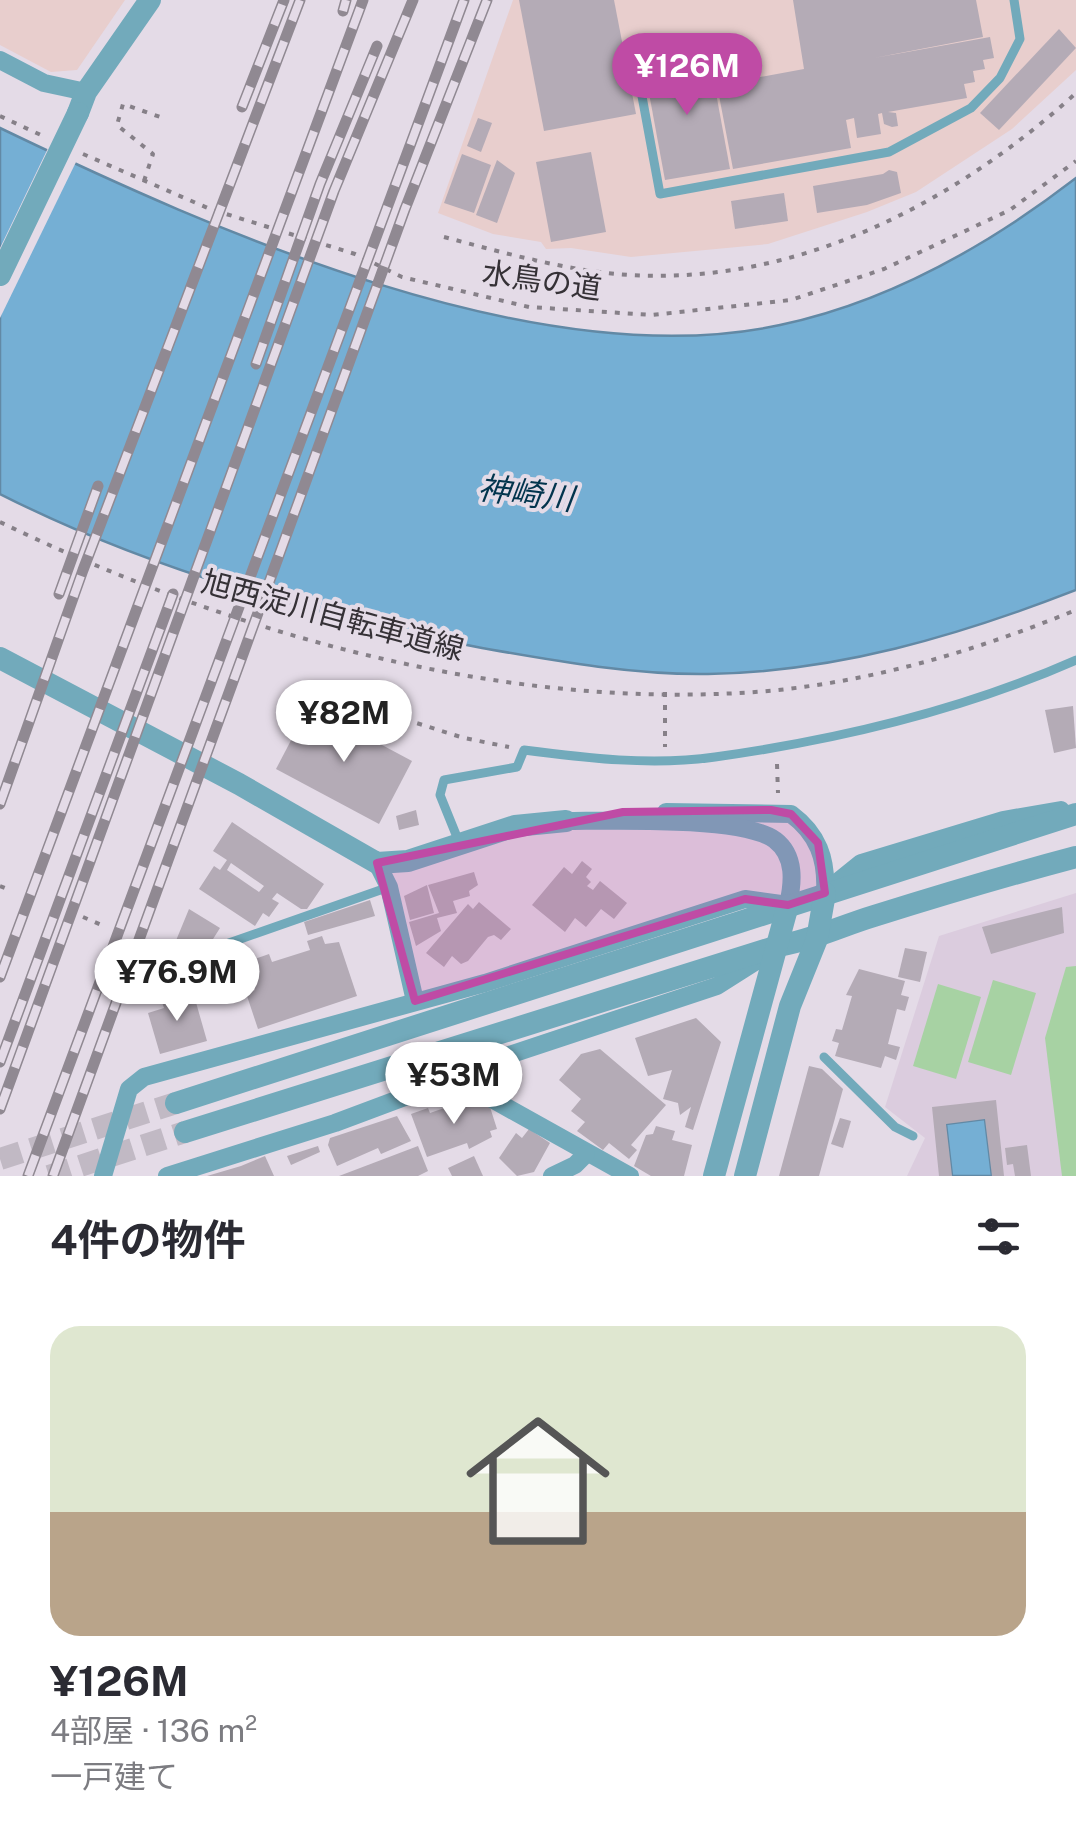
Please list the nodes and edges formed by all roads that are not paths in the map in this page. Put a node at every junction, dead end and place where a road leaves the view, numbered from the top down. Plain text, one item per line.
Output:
1 (150, 0) edge
2 (1014, 0) edge
3 (0, 60) edge
4 (638, 80) dead end
5 (82, 102) junction
6 (0, 275) edge
7 (0, 658) edge
8 (1076, 660) edge
9 (1076, 811) edge
10 (566, 821) junction
11 (459, 842) junction
12 (1076, 857) edge
13 (377, 863) junction
14 (390, 887) junction
15 (825, 893) junction
16 (788, 905) junction
17 (817, 939) junction
18 (778, 946) junction
19 (170, 950) dead end
20 (415, 1001) junction
21 (824, 1057) dead end
22 (466, 1074) junction
23 (176, 1103) tunnel mouth
24 (185, 1132) tunnel mouth
25 (912, 1136) dead end
26 (586, 1154) junction
27 (188, 1173) edge
28 (626, 1175) edge
29 (102, 1176) edge
30 (167, 1176) edge
31 (552, 1176) edge
32 (714, 1176) edge
33 (745, 1176) edge

1 - 5 street
2 - 4 lane
3 - 5 street
5 - 6 street, bridge
7 - 13 street
8 - 11 lane
9 - 15 street
10 - 11 street
10 - 15 street
10 - 16 street
11 - 13 street
12 - 17 street
13 - 14 street
14 - 19 lane
14 - 20 street
15 - 16 street
15 - 17 street
16 - 18 street
16 - 20 street
16 - 23 street
17 - 18 street
17 - 33 street
18 - 22 street
18 - 24 street
18 - 32 street
20 - 29 street
21 - 25 lane
22 - 26 street
22 - 27 street
26 - 28 street
26 - 31 street
27 - 30 street

